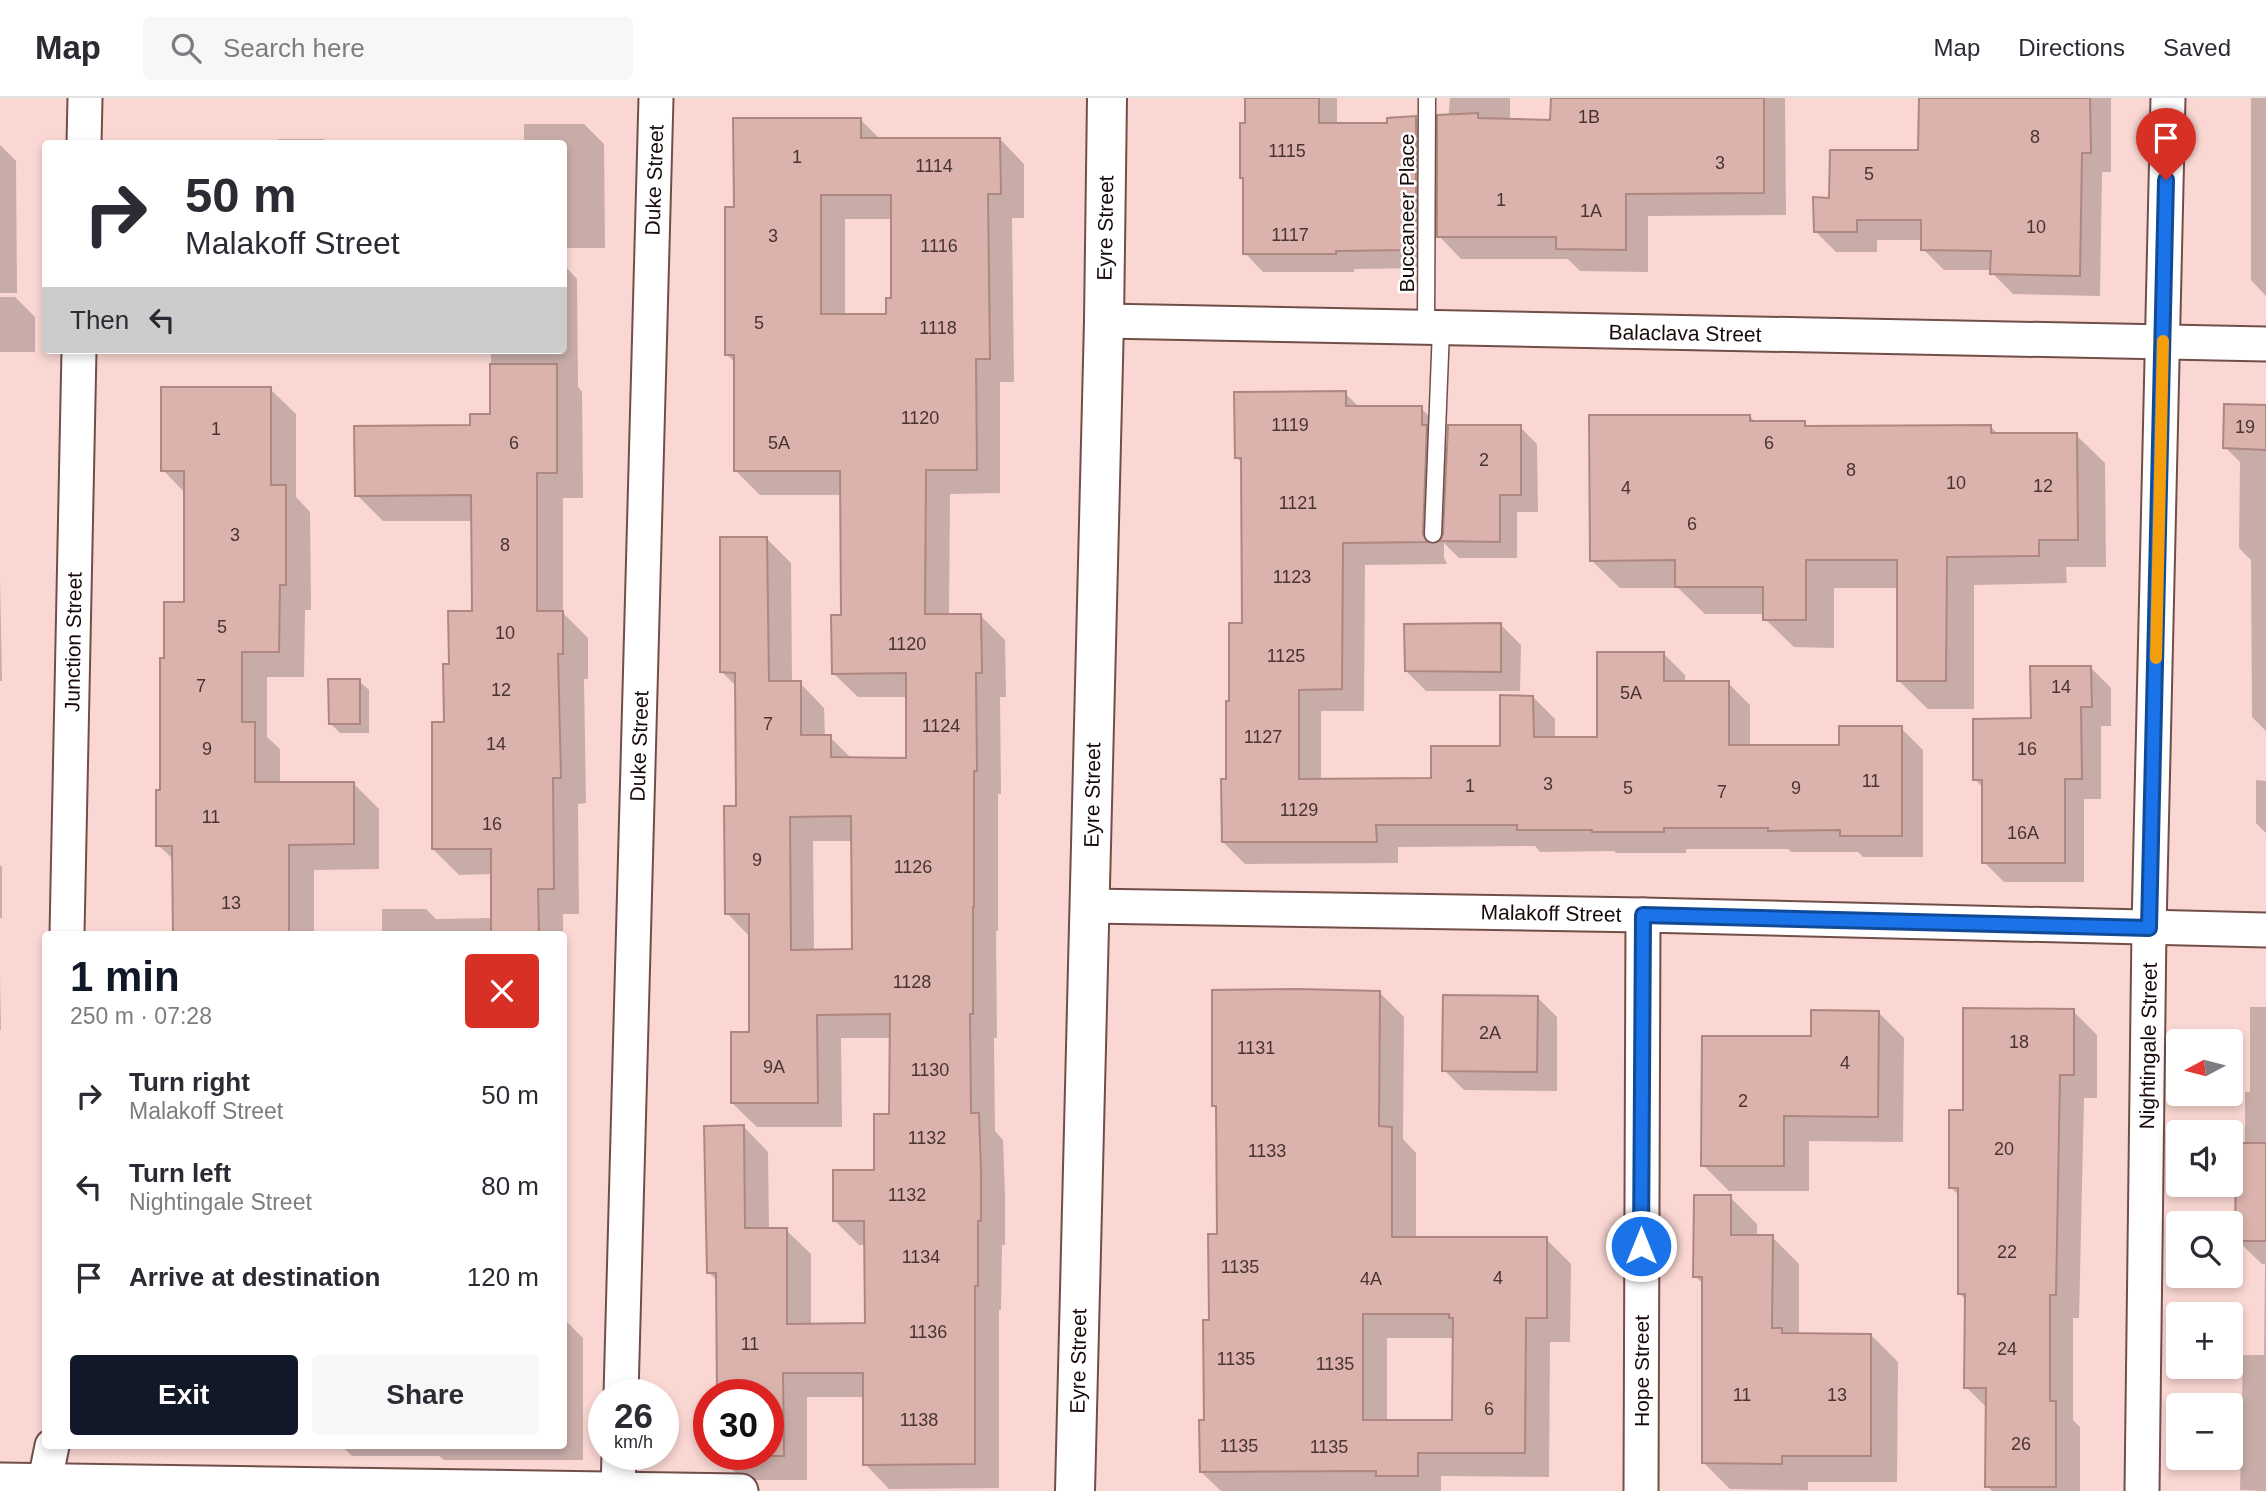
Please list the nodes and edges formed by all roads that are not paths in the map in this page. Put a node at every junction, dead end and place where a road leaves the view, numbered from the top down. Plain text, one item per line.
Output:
1 (85, 98) edge
2 (656, 98) edge
3 (1107, 98) edge
4 (1427, 98) edge
5 (2168, 98) edge
6 (84, 140) edge
7 (1104, 321) junction
8 (1434, 328) junction
9 (2163, 343) junction
10 (2266, 344) edge
11 (79, 354) edge
12 (1433, 534) dead end
13 (1089, 906) junction
14 (1643, 915) junction
15 (2149, 928) junction
16 (2266, 930) edge
17 (67, 931) edge
18 (621, 1379) edge
19 (51, 1449) edge
20 (619, 1470) edge
21 (0, 1480) edge
22 (45, 1485) edge
23 (618, 1490) edge
24 (741, 1491) edge
25 (1075, 1491) edge
26 (1641, 1491) edge
27 (2142, 1491) edge

1 - 6 street
2 - 18 street, Duke Street
3 - 7 main road, Eyre Street
4 - 8 lane, Buccaneer Place
5 - 9 street, Nightingale Street
7 - 8 street, Balaclava Street
7 - 13 main road, Eyre Street
8 - 9 street, Balaclava Street
8 - 12 lane, Buccaneer Place
9 - 10 street, Balaclava Street
9 - 15 street, Nightingale Street
11 - 17 street, Junction Street
13 - 14 street, Malakoff Street
13 - 25 main road, Eyre Street
14 - 15 street, Malakoff Street
14 - 26 street, Hope Street
15 - 16 street, Malakoff Street
15 - 27 street, Nightingale Street
19 - 22 street
20 - 23 street
21 - 22 street
22 - 23 street
23 - 24 street

